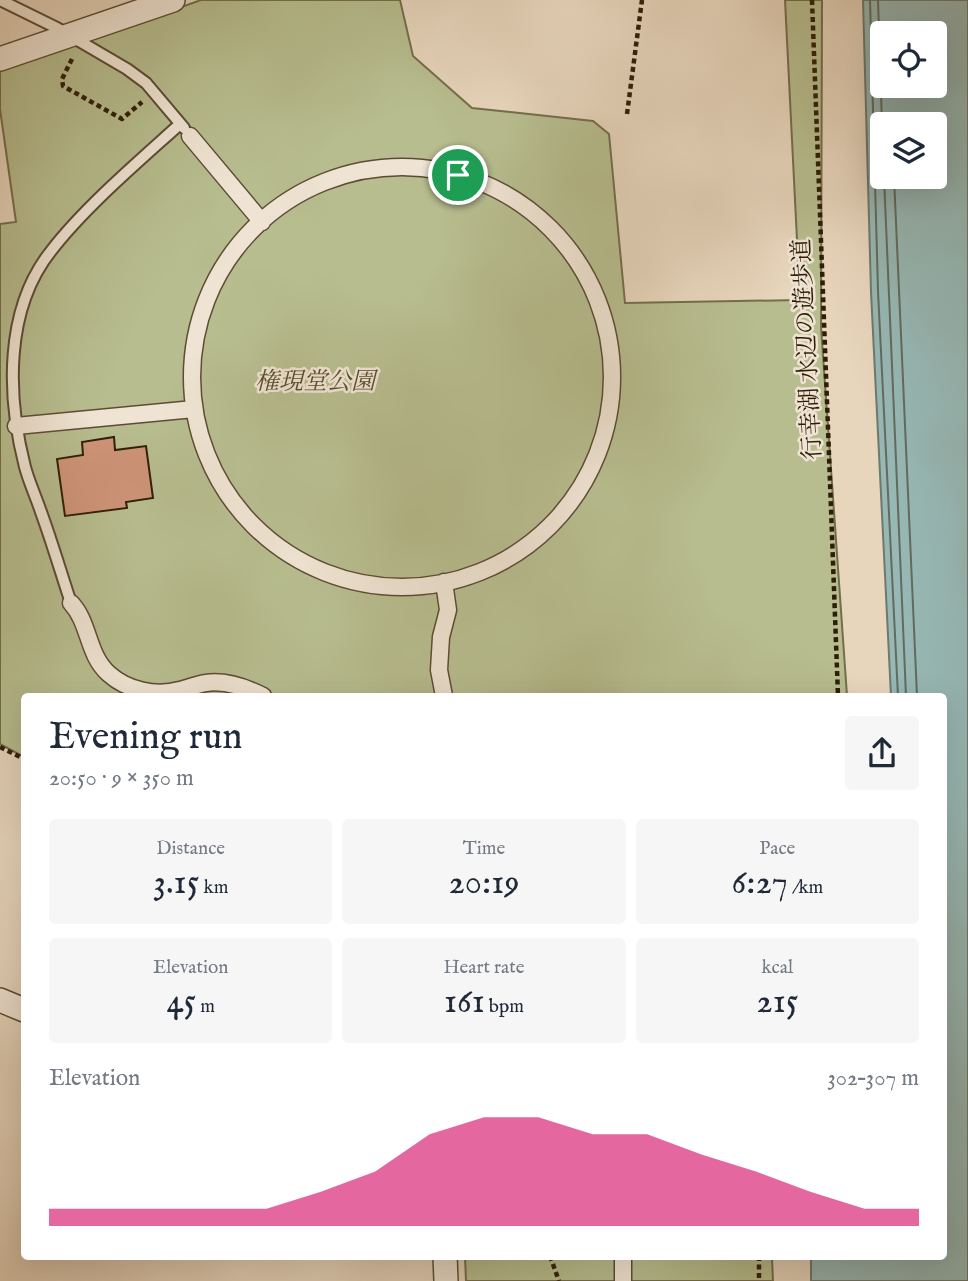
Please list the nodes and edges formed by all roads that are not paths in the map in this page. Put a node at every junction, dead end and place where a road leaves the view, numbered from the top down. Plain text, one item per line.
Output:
1 (0, 0) edge
2 (173, 0) edge
3 (72, 47) junction
4 (0, 59) edge
5 (185, 130) junction
6 (261, 222) junction
7 (194, 409) junction
8 (16, 426) junction
9 (444, 582) junction
10 (71, 603) joint
11 (256, 693) edge
12 (443, 693) edge
13 (0, 1000) edge
14 (21, 1009) edge
15 (445, 1260) edge
16 (622, 1260) edge
17 (446, 1281) edge
18 (623, 1281) edge

1 - 3 lane
2 - 3 street
3 - 4 street
3 - 5 lane
5 - 6 street
5 - 8 lane
6 - 7 street
6 - 9 street
7 - 8 street
7 - 9 street
8 - 10 lane
9 - 12 street
10 - 11 street
13 - 14 street
15 - 17 street
16 - 18 street

